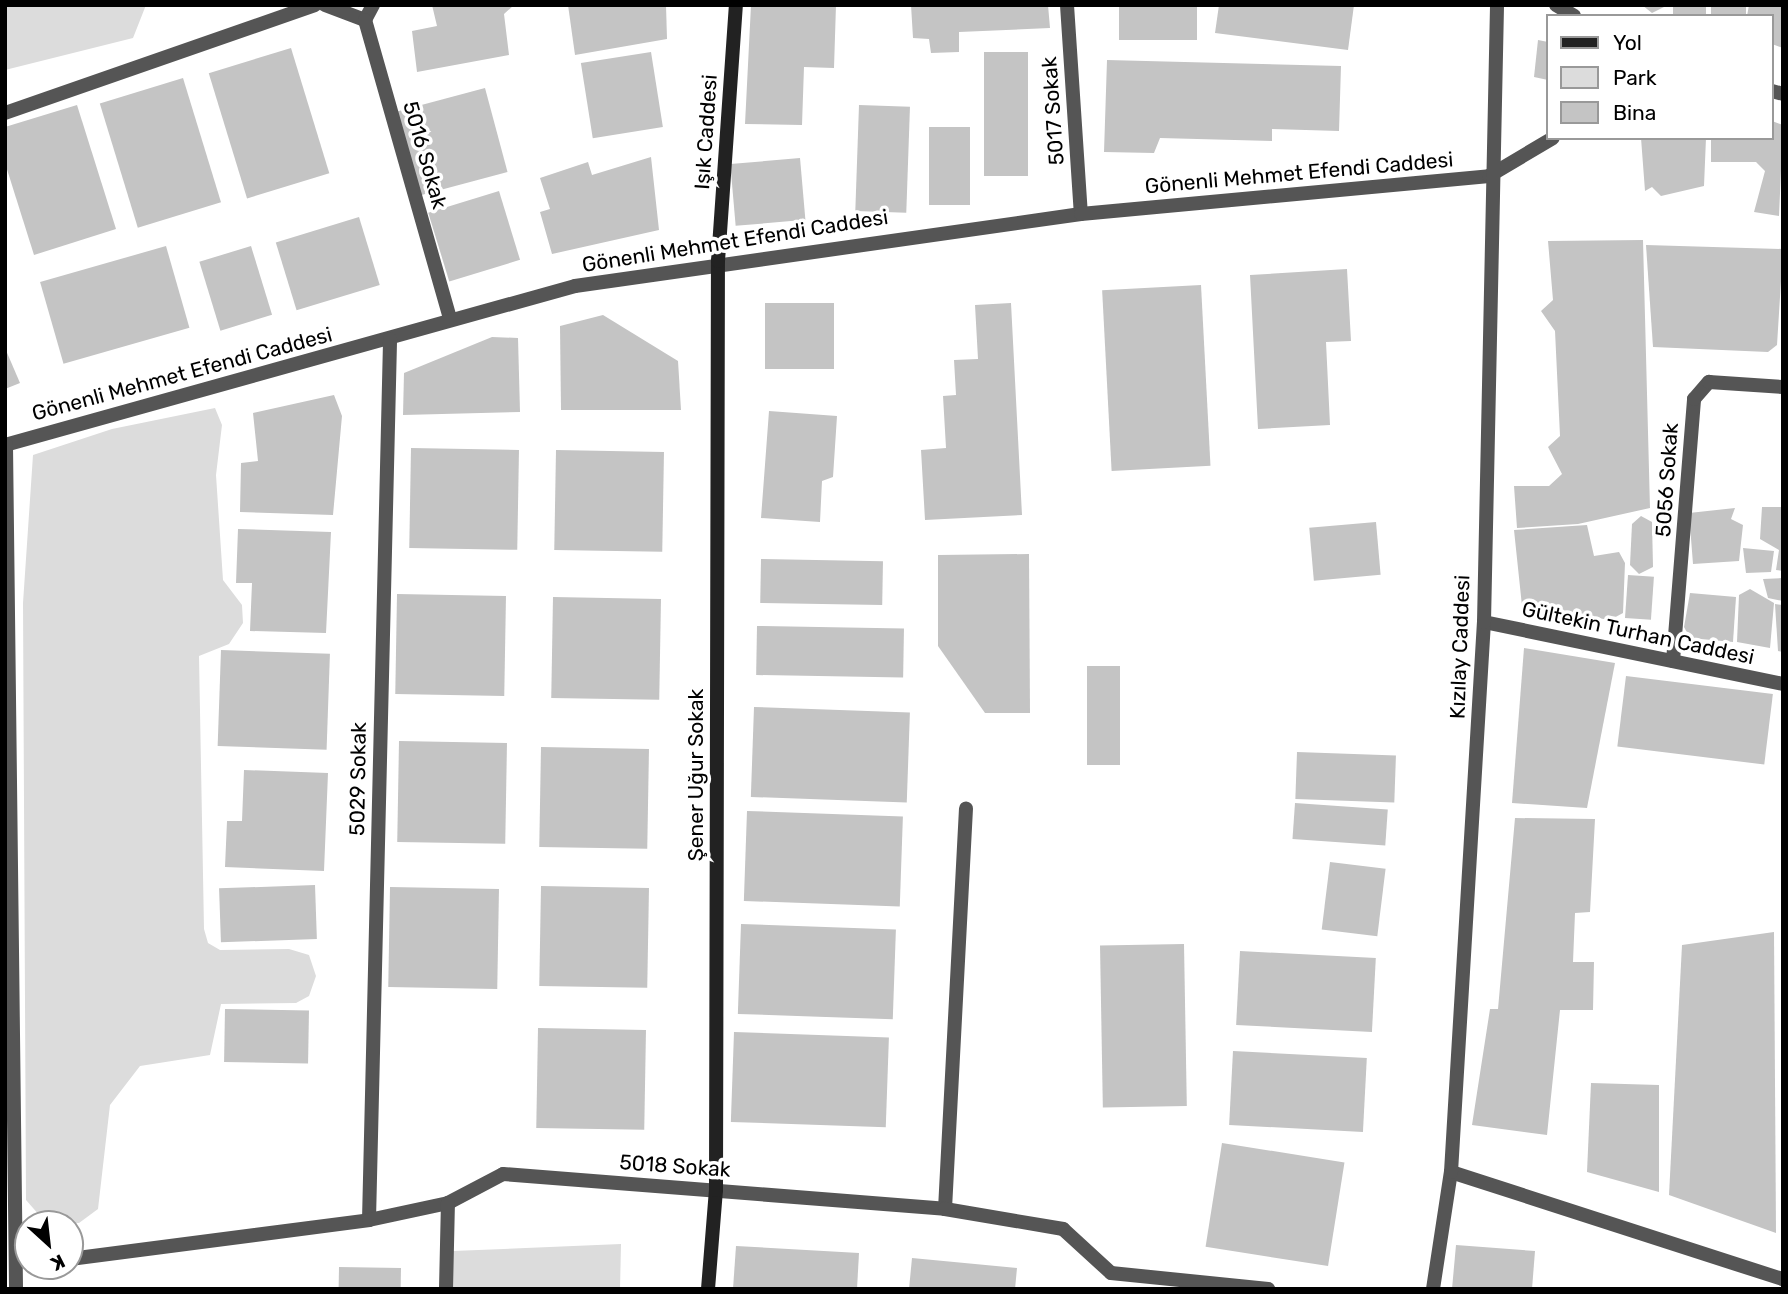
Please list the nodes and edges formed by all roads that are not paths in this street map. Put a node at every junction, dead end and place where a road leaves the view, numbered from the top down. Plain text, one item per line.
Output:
1 (315, 5) edge
2 (325, 5) edge
3 (373, 5) edge
4 (736, 5) edge
5 (1067, 5) edge
6 (1497, 5) edge
7 (365, 20) junction
8 (5, 113) edge
9 (1550, 140) edge
10 (1489, 176) junction
11 (1081, 214) junction
12 (718, 261) junction
13 (450, 318) junction
14 (390, 339) junction
15 (1783, 387) edge
16 (6, 445) edge
17 (1484, 622) junction
18 (1673, 661) junction
19 (1783, 684) edge
20 (966, 809) dead end
21 (1451, 1172) junction
22 (716, 1190) junction
23 (10, 1201) edge
24 (447, 1203) junction
25 (945, 1209) junction
26 (369, 1220) junction
27 (14, 1225) edge
28 (84, 1257) edge
29 (1111, 1273) junction
30 (1783, 1279) edge
31 (446, 1289) edge
32 (708, 1289) edge
33 (1109, 1289) edge
34 (1268, 1289) edge
35 (1433, 1289) edge

1 - 8 street
2 - 7 street
3 - 7 street
4 - 12 street, Işık Caddesi
5 - 11 street, 5017 Sokak
6 - 10 street, Kızılay Caddesi
7 - 13 street, 5016 Sokak
9 - 10 street
10 - 11 street, Gönenli Mehmet Efendi Caddesi
10 - 17 street, Kızılay Caddesi
11 - 12 street, Gönenli Mehmet Efendi Caddesi
12 - 13 street, Gönenli Mehmet Efendi Caddesi
12 - 22 street, Şener Uğur Sokak
13 - 14 street, Gönenli Mehmet Efendi Caddesi
14 - 16 street, Gönenli Mehmet Efendi Caddesi
14 - 26 street, 5029 Sokak
15 - 18 street, 5056 Sokak
16 - 23 street
17 - 18 street, Gültekin Turhan Caddesi
17 - 21 street, Kızılay Caddesi
18 - 19 street, Gültekin Turhan Caddesi
20 - 25 street
21 - 30 street
21 - 35 street, Kızılay Caddesi
22 - 24 street, 5018 Sokak
22 - 25 street, 5018 Sokak
22 - 32 street, Şener Uğur Sokak
23 - 27 street
24 - 26 street, 5018 Sokak
24 - 31 street
25 - 29 street, 5018 Sokak
26 - 28 street, 5018 Sokak
29 - 33 street
29 - 34 street

